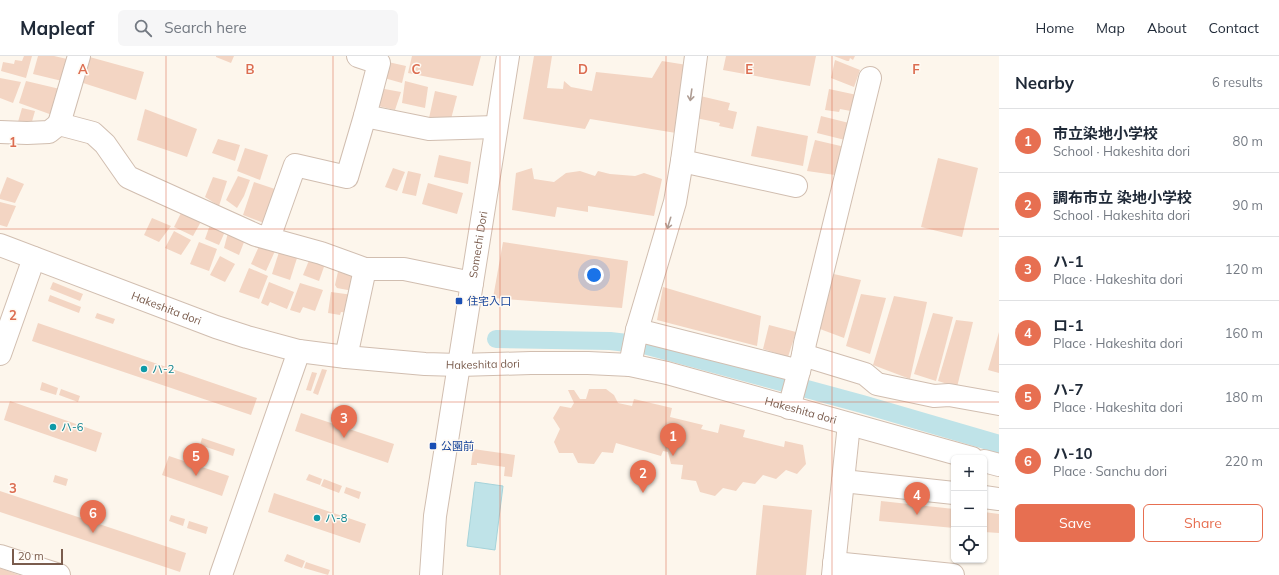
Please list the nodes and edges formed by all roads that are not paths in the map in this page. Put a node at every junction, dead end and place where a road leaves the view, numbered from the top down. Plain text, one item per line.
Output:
1 (79, 56) edge
2 (358, 56) edge
3 (508, 56) edge
4 (696, 56) edge
5 (870, 78) dead end
6 (365, 116) junction
7 (59, 124) junction
8 (496, 127) junction
9 (0, 132) edge
10 (682, 161) junction
11 (796, 186) dead end
12 (269, 238) junction
13 (0, 246) edge
14 (34, 258) junction
15 (366, 269) junction
16 (472, 284) junction
17 (634, 344) junction
18 (299, 351) junction
19 (0, 354) edge
20 (346, 357) junction
21 (459, 365) junction
22 (797, 380) junction
23 (999, 404) edge
24 (849, 424) junction
25 (961, 455) edge
26 (987, 462) edge
27 (999, 465) edge
28 (843, 481) junction
29 (951, 493) edge
30 (987, 497) edge
31 (999, 498) edge
32 (0, 556) edge
33 (833, 569) edge
34 (59, 575) edge
35 (221, 575) edge
36 (431, 575) edge
37 (953, 575) edge

1 - 7 street
2 - 6 street
3 - 8 street, Somechi Dori
4 -> 10 street
5 - 22 street
6 - 8 street
6 - 12 street
7 - 9 street
7 - 12 street
8 - 16 street, Somechi Dori
10 - 11 street
10 -> 17 street
12 - 15 street
13 - 14 street, Hakeshita dori
14 - 18 street, Hakeshita dori
14 - 19 street
15 - 16 street
15 - 20 street
16 - 21 street, Somechi Dori
17 - 21 street, Hakeshita dori
17 - 22 street
17 - 22 street, Hakeshita dori
18 - 20 street, Hakeshita dori
18 - 35 street
20 - 21 street, Hakeshita dori
21 - 36 street, Somechi Dori
22 - 23 street
22 - 24 street, Hakeshita dori
24 - 25 street, Hakeshita dori
24 - 28 street
26 - 27 street
28 - 29 street
28 - 33 street
30 - 31 street
32 - 34 street
33 - 37 street

